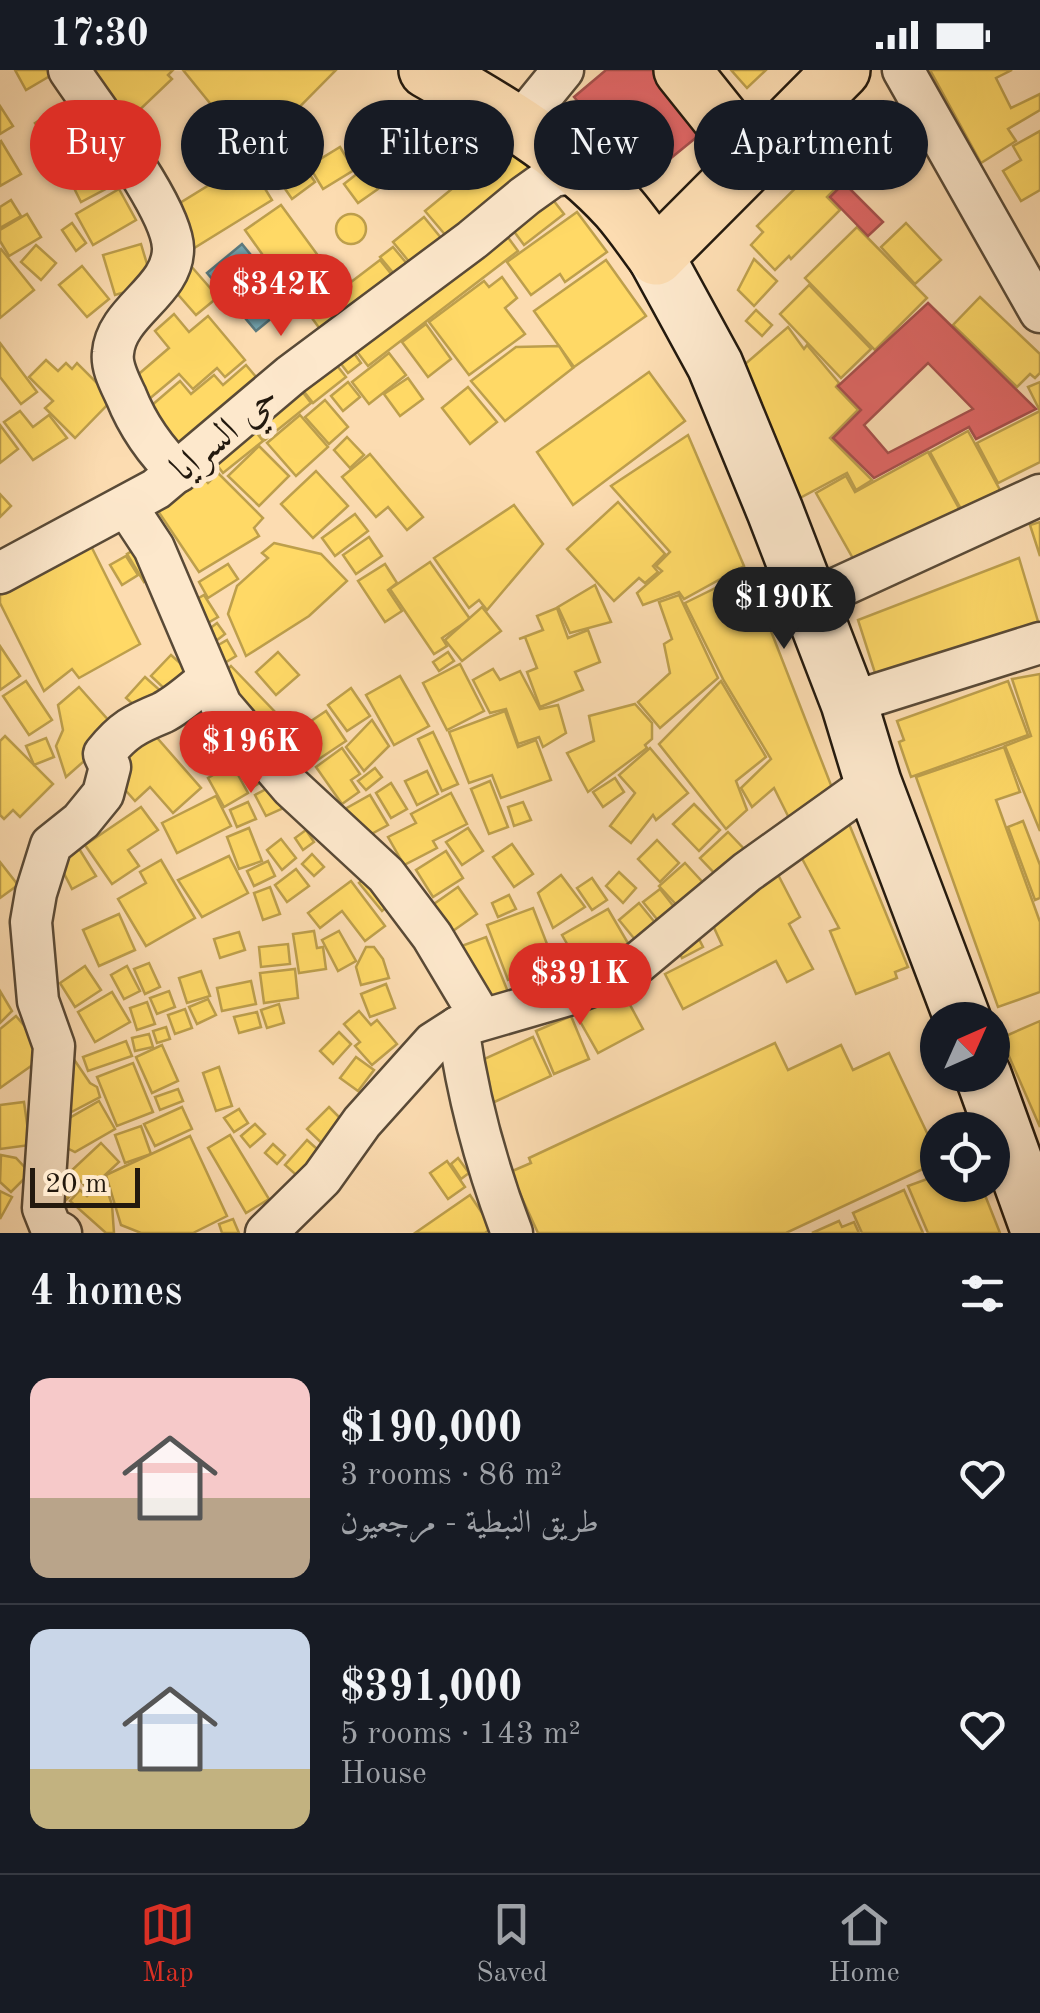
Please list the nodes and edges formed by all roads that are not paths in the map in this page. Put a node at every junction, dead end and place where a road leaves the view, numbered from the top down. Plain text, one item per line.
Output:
1 (69, 70) edge
2 (427, 70) edge
3 (563, 70) edge
4 (682, 70) edge
5 (842, 70) edge
6 (903, 70) edge
7 (706, 100) edge
8 (813, 100) edge
9 (518, 126) junction
10 (534, 138) edge
11 (534, 190) edge
12 (600, 190) edge
13 (724, 190) edge
14 (656, 258) junction
15 (1040, 312) edge
16 (178, 472) junction
17 (1040, 494) edge
18 (127, 507) junction
19 (0, 572) edge
20 (809, 601) junction
21 (1040, 643) edge
22 (208, 679) junction
23 (849, 703) junction
24 (873, 782) junction
25 (956, 1002) edge
26 (470, 1023) junction
27 (990, 1092) edge
28 (1040, 1232) edge
29 (62, 1233) edge
30 (266, 1233) edge
31 (512, 1233) edge

1 - 16 street
2 - 9 main road
3 - 9 street
4 - 7 main road
5 - 8 main road
6 - 15 street
9 - 10 main road
11 - 16 street, حي السرايا
12 - 14 main road
13 - 14 main road
14 - 20 main road
16 - 18 street, حي السرايا
17 - 20 street
18 - 19 street, حي السرايا
18 - 22 street
20 - 23 main road
21 - 23 street
22 - 26 street
22 - 29 street
23 - 24 main road
24 - 25 main road
24 - 26 street
26 - 30 street
26 - 31 street
27 - 28 main road

